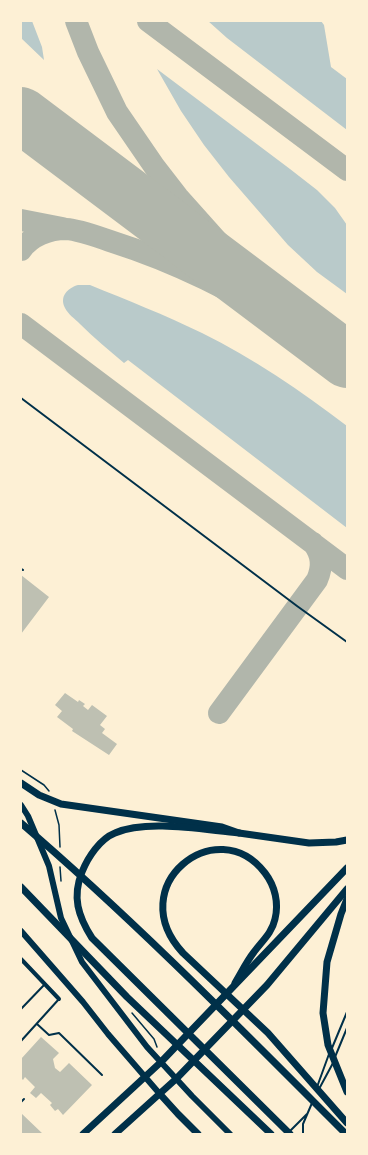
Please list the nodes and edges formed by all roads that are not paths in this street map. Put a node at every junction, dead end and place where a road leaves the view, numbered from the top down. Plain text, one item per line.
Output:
1 (21, 398) edge
2 (347, 642) edge
3 (21, 783) edge
4 (21, 805) edge
5 (21, 823) edge
6 (239, 834) junction
7 (347, 840) edge
8 (347, 868) edge
9 (21, 887) edge
10 (347, 889) edge
11 (347, 899) edge
12 (21, 931) edge
13 (21, 959) edge
14 (235, 983) junction
15 (46, 984) junction
16 (59, 999) joint
17 (21, 1009) edge
18 (347, 1012) edge
19 (37, 1024) junction
20 (347, 1028) edge
21 (21, 1041) edge
22 (161, 1062) junction
23 (102, 1075) dead end
24 (145, 1077) junction
25 (176, 1079) junction
26 (347, 1092) edge
27 (159, 1094) junction
28 (24, 1099) dead end
29 (313, 1099) dead end
30 (21, 1102) edge
31 (308, 1113) junction
32 (347, 1123) edge
33 (83, 1134) edge
34 (115, 1134) edge
35 (198, 1134) edge
36 (230, 1134) edge
37 (271, 1134) edge
38 (286, 1134) edge
39 (290, 1134) edge
40 (303, 1134) edge
41 (346, 1134) edge

1 - 2 lane
3 - 6 highway
4 - 22 main road
5 - 41 highway
6 - 7 highway
6 - 39 highway
8 - 14 highway
9 - 37 highway
10 - 25 highway
11 - 26 highway
12 - 24 main road
13 - 15 street
14 - 22 highway
14 - 32 highway
15 - 16 street
15 - 17 lane
16 - 19 lane
18 - 20 lane
19 - 21 lane
19 - 23 lane
22 - 24 highway
22 - 25 main road
24 - 27 main road
24 - 33 highway
25 - 27 highway
25 - 36 main road
27 - 34 highway
27 - 35 highway
28 - 30 lane
29 - 31 lane
31 - 38 lane
31 - 40 lane

